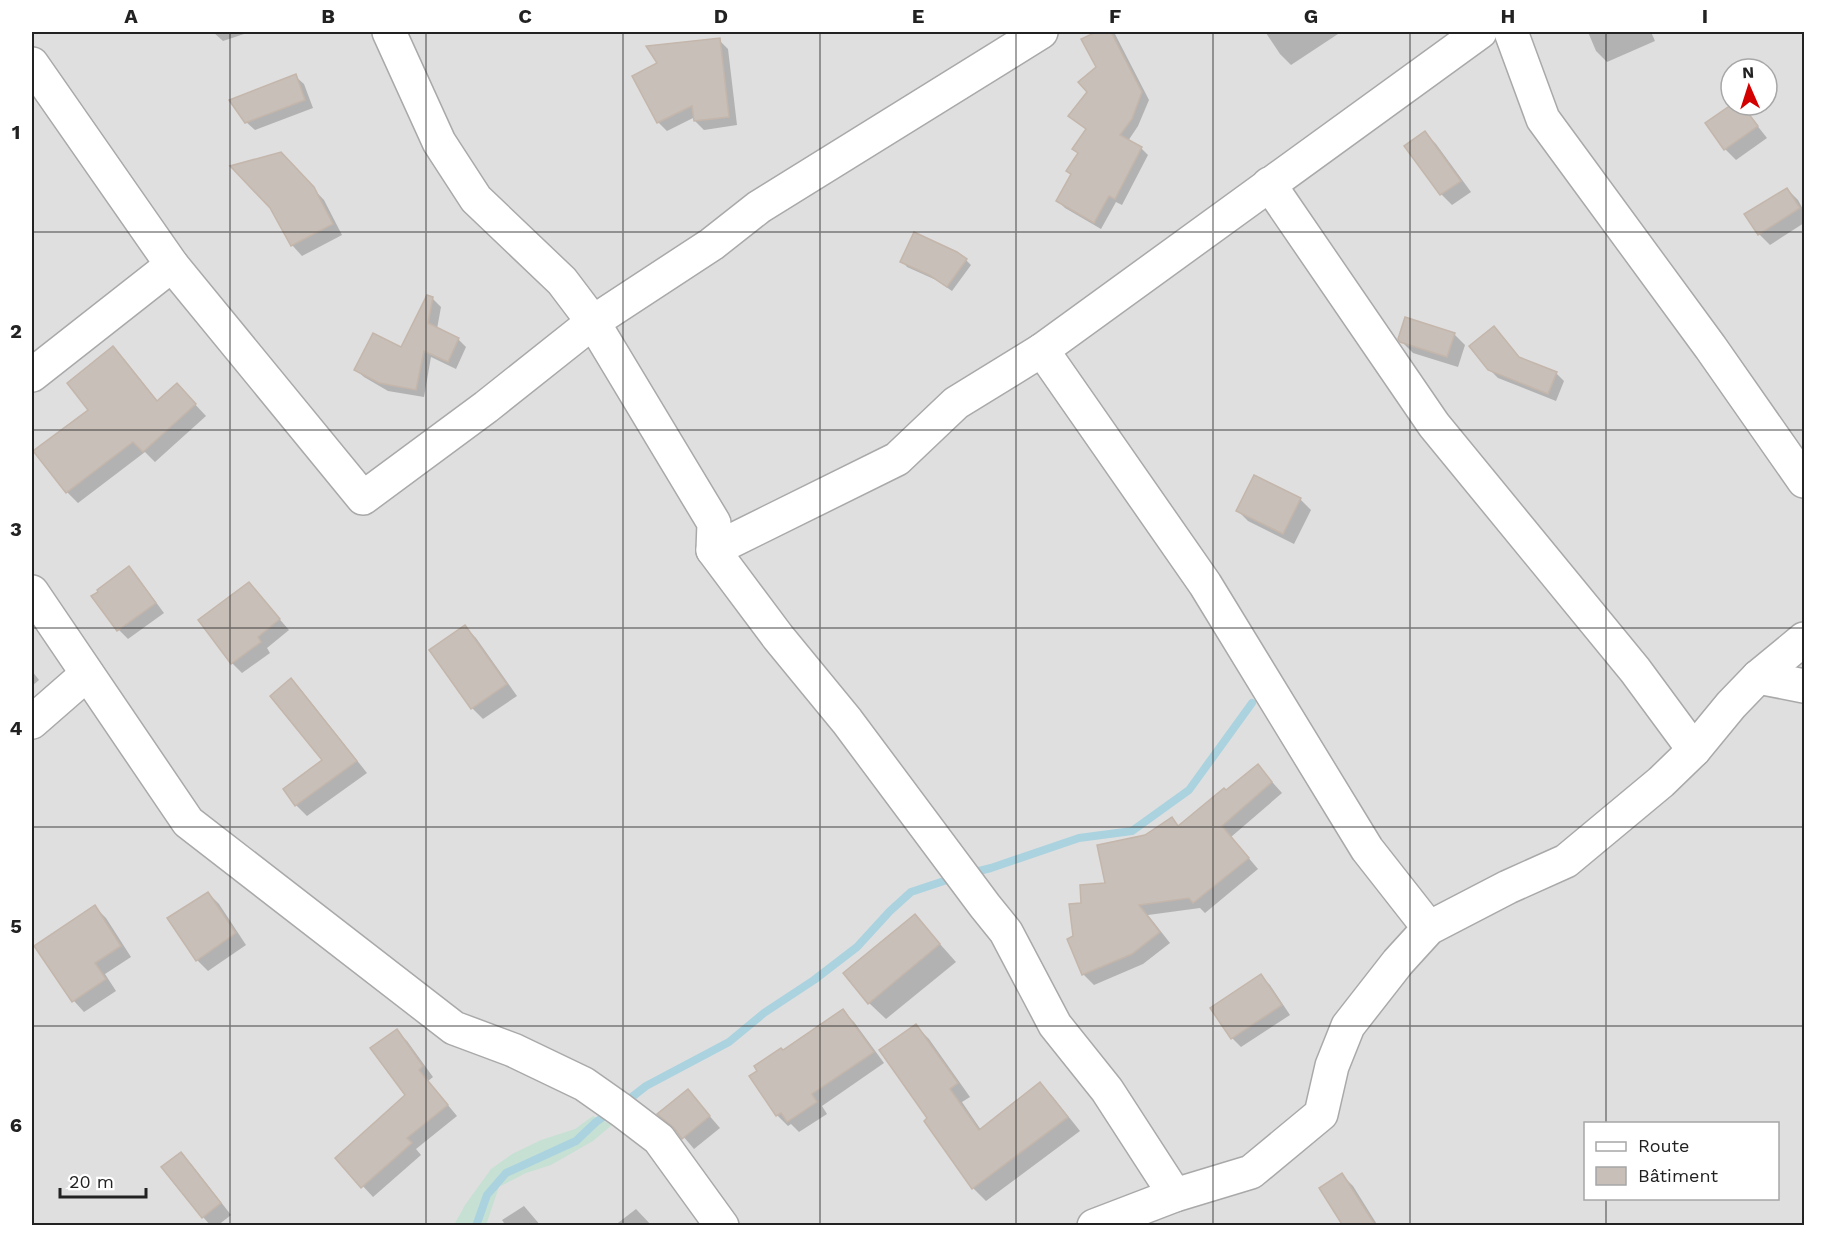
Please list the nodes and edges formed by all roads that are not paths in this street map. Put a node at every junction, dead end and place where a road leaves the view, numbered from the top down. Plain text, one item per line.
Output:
1 (1041, 32) edge
2 (1480, 32) edge
3 (1511, 32) edge
4 (400, 34) edge
5 (32, 64) edge
6 (1269, 184) junction
7 (172, 265) junction
8 (594, 322) junction
9 (1042, 350) junction
10 (32, 375) edge
11 (1804, 481) edge
12 (713, 550) junction
13 (32, 592) edge
14 (1804, 639) edge
15 (87, 674) junction
16 (1758, 677) junction
17 (1804, 686) edge
18 (32, 722) edge
19 (1694, 750) junction
20 (1429, 928) junction
21 (1175, 1195) junction
22 (722, 1226) edge
23 (1094, 1226) edge

1 - 8 street
2 - 6 street
3 - 11 street
4 - 8 street
5 - 7 street
6 - 9 street
6 - 19 street
7 - 8 street
7 - 10 street
8 - 12 street
9 - 12 street
9 - 20 street
12 - 21 street
13 - 15 street
14 - 16 street
15 - 18 street
15 - 22 street
16 - 17 street
16 - 19 street
19 - 20 street
20 - 21 street
21 - 23 street

